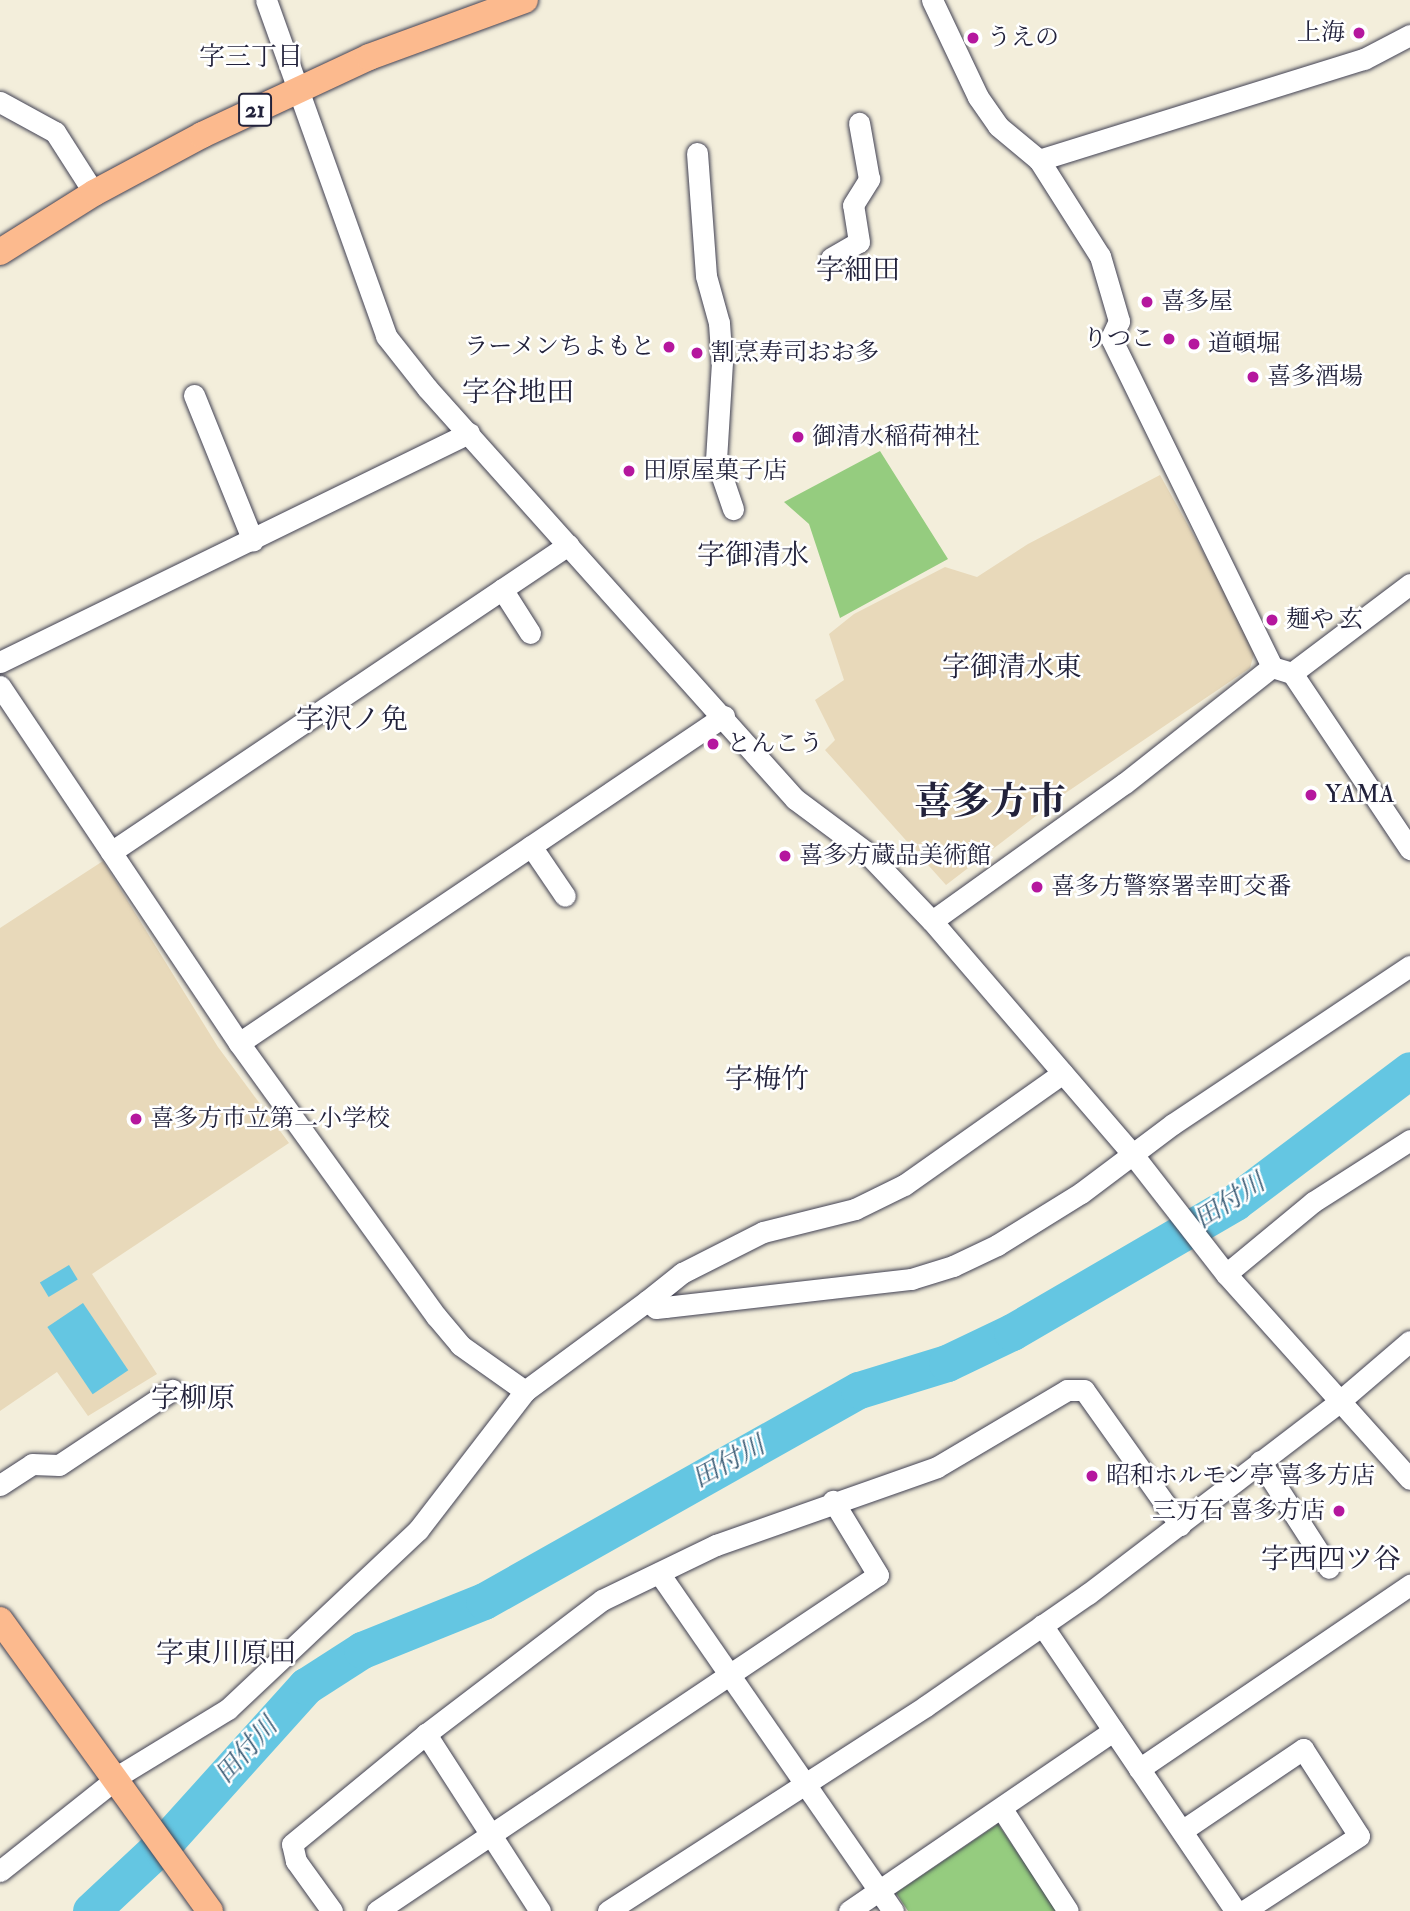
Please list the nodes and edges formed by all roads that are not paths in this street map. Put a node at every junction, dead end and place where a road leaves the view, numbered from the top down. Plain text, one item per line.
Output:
1 (266, 0) edge
2 (525, 0) edge
3 (932, 0) edge
4 (1410, 35) edge
5 (300, 90) junction
6 (0, 102) edge
7 (859, 123) dead end
8 (697, 153) dead end
9 (1039, 160) junction
10 (94, 192) junction
11 (0, 252) edge
12 (831, 258) dead end
13 (194, 395) dead end
14 (469, 433) junction
15 (733, 509) dead end
16 (253, 541) junction
17 (568, 545) junction
18 (1410, 584) edge
19 (502, 589) junction
20 (530, 633) dead end
21 (0, 662) edge
22 (1282, 670) junction
23 (0, 686) edge
24 (724, 716) junction
25 (531, 846) junction
26 (1410, 849) edge
27 (111, 852) junction
28 (565, 896) dead end
29 (932, 921) junction
30 (1410, 966) edge
31 (239, 1043) junction
32 (1063, 1073) junction
33 (1410, 1140) edge
34 (1134, 1156) junction
35 (1226, 1274) junction
36 (647, 1301) junction
37 (1410, 1341) edge
38 (172, 1390) dead end
39 (525, 1391) junction
40 (1339, 1401) junction
41 (1260, 1461) junction
42 (1410, 1479) edge
43 (0, 1485) edge
44 (832, 1501) junction
45 (1180, 1525) junction
46 (1329, 1568) dead end
47 (659, 1573) junction
48 (1410, 1585) edge
49 (1042, 1625) junction
50 (4, 1634) edge
51 (728, 1674) junction
52 (1113, 1731) junction
53 (426, 1734) junction
54 (1139, 1769) junction
55 (114, 1780) junction
56 (804, 1786) junction
57 (1002, 1809) junction
58 (1183, 1830) junction
59 (491, 1835) junction
60 (0, 1871) edge
61 (880, 1891) junction
62 (202, 1902) edge
63 (1272, 1904) edge
64 (332, 1911) edge
65 (377, 1911) edge
66 (540, 1911) edge
67 (608, 1911) edge
68 (849, 1911) edge
69 (893, 1911) edge
70 (1068, 1911) edge
71 (1236, 1911) edge
72 (1244, 1911) edge

1 - 5 street
2 - 5 main road, 21
3 - 9 street
4 - 9 street
5 - 10 main road, 21
5 - 14 street
6 - 10 street
7 - 12 street
8 - 15 street
9 - 22 street
10 - 11 main road, 21
13 - 16 street
14 - 16 street
14 - 17 street
16 - 21 street
17 - 19 street
17 - 24 street
18 - 22 street
19 - 20 street
19 - 27 street
22 - 26 street
22 - 29 street
23 - 27 street
24 - 25 street
24 - 29 street
25 - 28 street
25 - 31 street
27 - 31 street
29 - 32 street
30 - 34 street
31 - 39 street
32 - 34 street
32 - 36 street
33 - 35 street
34 - 35 street
34 - 36 street
35 - 40 street
36 - 39 street
37 - 40 street
38 - 43 street
39 - 55 street
40 - 41 street
40 - 42 street
41 - 45 street
41 - 46 street
44 - 45 street
44 - 47 street
44 - 51 street
45 - 49 street
47 - 51 street
47 - 53 street
48 - 54 street
49 - 52 street
49 - 56 street
50 - 55 main road
51 - 56 street
51 - 59 street
52 - 54 street
52 - 57 street
53 - 59 street
53 - 64 street
54 - 58 street
55 - 60 street
55 - 62 main road
56 - 61 street
56 - 67 street
57 - 61 street
57 - 70 street
58 - 63 street
58 - 71 street
59 - 65 street
59 - 66 street
61 - 68 street
61 - 69 street
63 - 72 street

